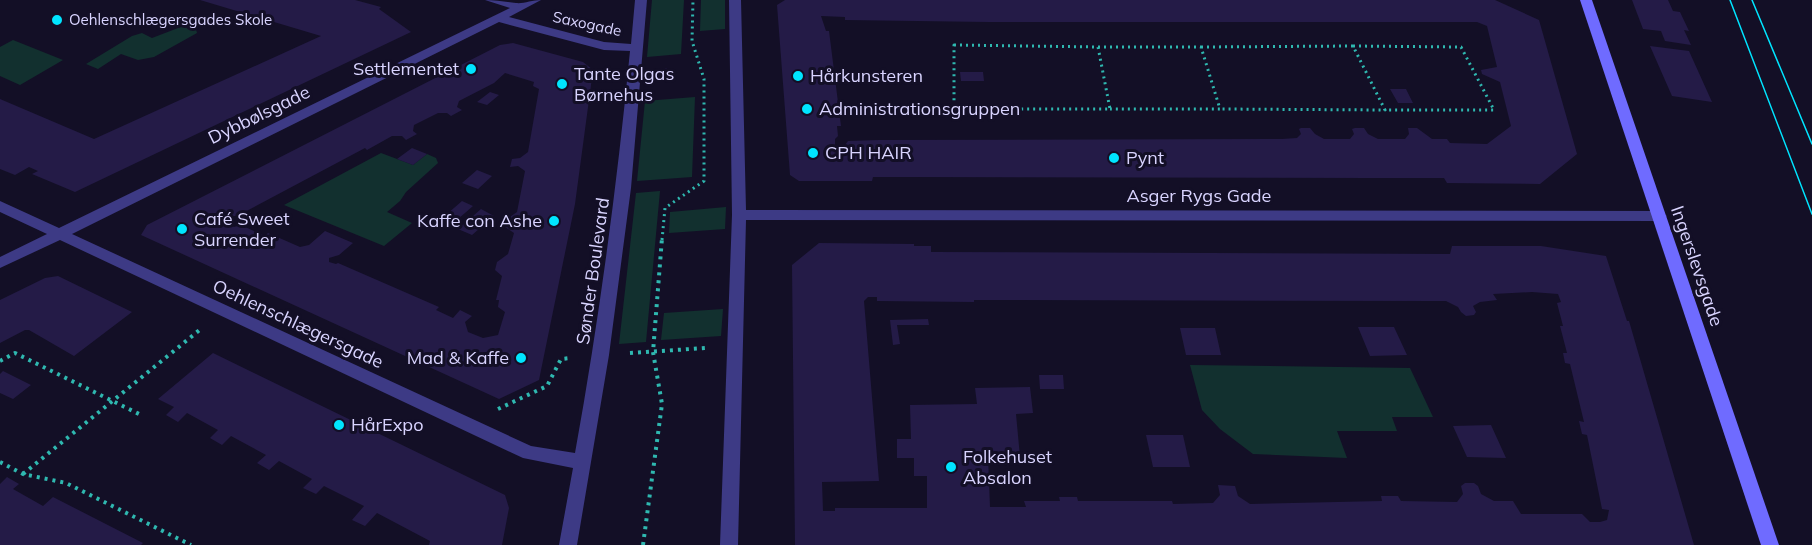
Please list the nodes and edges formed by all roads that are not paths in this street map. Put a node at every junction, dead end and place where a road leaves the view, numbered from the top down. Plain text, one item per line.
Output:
1 (491, 0) edge
2 (535, 0) edge
3 (642, 0) edge
4 (735, 0) edge
5 (1586, 0) edge
6 (519, 8) junction
7 (496, 18) junction
8 (636, 48) junction
9 (0, 206) edge
10 (739, 215) junction
11 (1660, 216) junction
12 (59, 234) junction
13 (0, 263) edge
14 (584, 462) junction
15 (568, 545) edge
16 (729, 545) edge
17 (1770, 545) edge

1 - 6 street
2 - 6 street, Dybbølsgade
3 - 8 street, Sønder Boulevard
4 - 10 street
5 - 11 street, Ingerslevsgade
6 - 7 street, Dybbølsgade
7 - 8 street, Saxogade
7 - 12 street, Dybbølsgade
8 - 14 street, Sønder Boulevard
9 - 12 street, Oehlenschlægersgade
10 - 11 street, Asger Rygs Gade
10 - 16 street
11 - 17 street, Ingerslevsgade
12 - 13 street, Dybbølsgade
12 - 14 street, Oehlenschlægersgade
14 - 15 street, Sønder Boulevard

